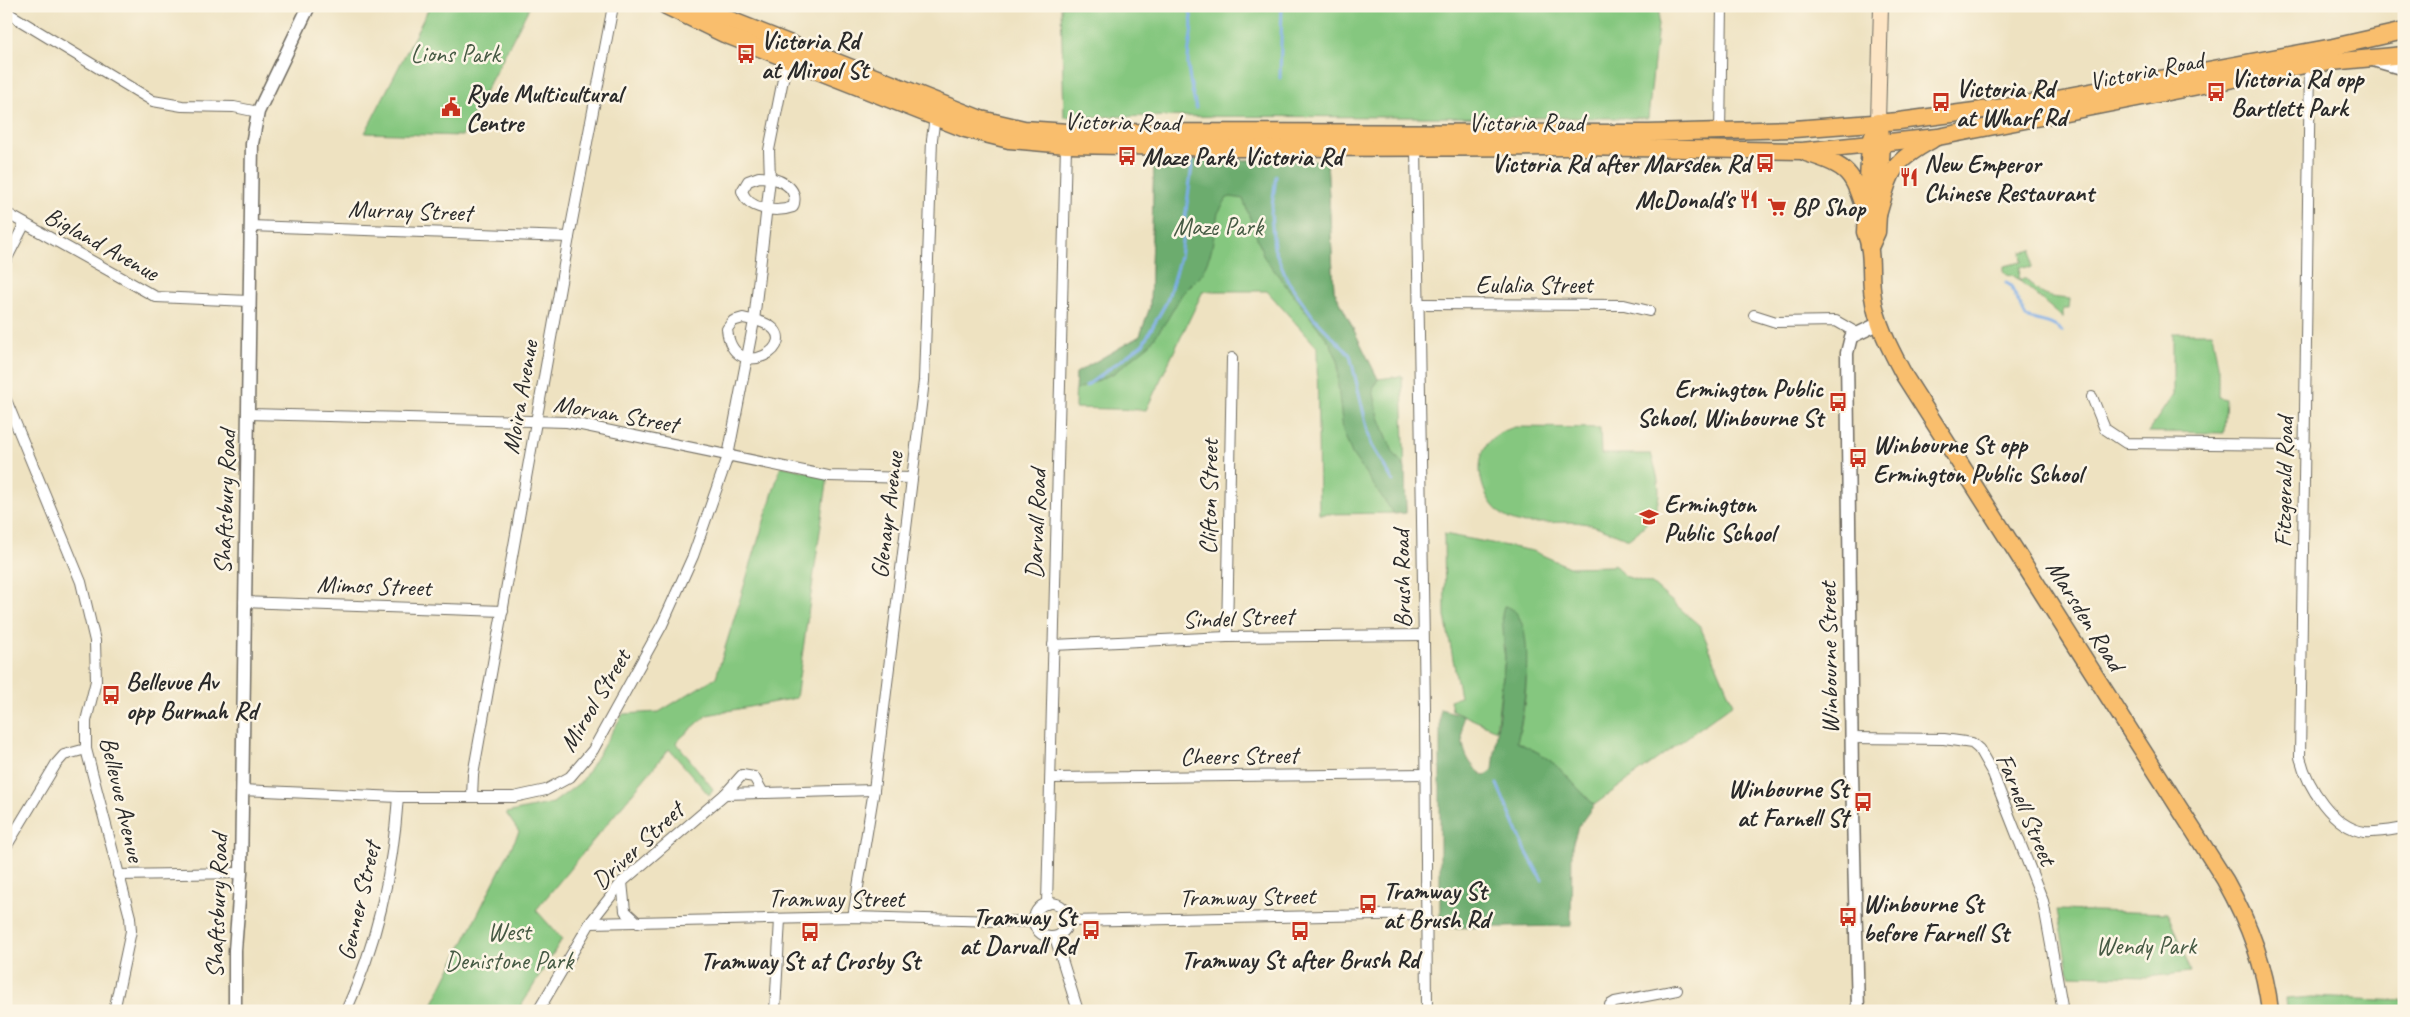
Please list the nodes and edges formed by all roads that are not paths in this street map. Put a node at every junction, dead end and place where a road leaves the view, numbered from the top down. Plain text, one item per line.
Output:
1 (309, 6) edge
2 (613, 6) edge
3 (666, 6) edge
4 (695, 6) edge
5 (1722, 6) edge
6 (1881, 6) edge
7 (6, 12) edge
8 (2404, 32) edge
9 (2404, 42) edge
10 (2333, 47) junction
11 (2404, 55) edge
12 (2367, 58) junction
13 (787, 59) junction
14 (2310, 64) junction
15 (2404, 69) edge
16 (258, 112) junction
17 (935, 117) junction
18 (1878, 122) junction
19 (1720, 132) junction
20 (1938, 137) junction
21 (1876, 143) junction
22 (1066, 145) junction
23 (1416, 147) junction
24 (1802, 151) junction
25 (770, 179) junction
26 (766, 209) junction
27 (6, 213) edge
28 (1872, 215) junction
29 (24, 224) junction
30 (250, 226) junction
31 (569, 237) junction
32 (6, 260) edge
33 (249, 301) junction
34 (1418, 304) junction
35 (1650, 311) dead end
36 (1754, 315) dead end
37 (754, 321) junction
38 (1880, 323) junction
39 (1856, 333) junction
40 (747, 357) junction
41 (1232, 358) dead end
42 (2092, 397) dead end
43 (6, 400) edge
44 (249, 414) junction
45 (537, 421) junction
46 (2305, 445) junction
47 (728, 456) junction
48 (912, 478) junction
49 (244, 602) junction
50 (503, 611) junction
51 (1423, 634) junction
52 (1227, 637) junction
53 (1053, 645) junction
54 (1852, 738) junction
55 (86, 749) junction
56 (1426, 774) junction
57 (1052, 778) junction
58 (242, 790) junction
59 (874, 790) junction
60 (762, 791) junction
61 (726, 794) junction
62 (472, 796) junction
63 (398, 797) junction
64 (2404, 828) edge
65 (6, 847) edge
66 (241, 873) junction
67 (118, 875) junction
68 (622, 882) junction
69 (1047, 904) junction
70 (1426, 914) junction
71 (853, 917) junction
72 (780, 919) junction
73 (1068, 921) junction
74 (1034, 922) junction
75 (590, 923) junction
76 (638, 923) junction
77 (1055, 937) junction
78 (1677, 990) dead end
79 (114, 1011) edge
80 (235, 1011) edge
81 (346, 1011) edge
82 (538, 1011) edge
83 (774, 1011) edge
84 (1078, 1011) edge
85 (1427, 1011) edge
86 (1610, 1011) edge
87 (1858, 1011) edge
88 (2063, 1011) edge
89 (2270, 1011) edge

1 - 16 street, Shaftsbury Road
2 - 31 street, Moira Avenue
3 - 13 main road, Victoria Road
4 - 19 main road, Victoria Road
5 - 19 street
6 - 18 main road
7 - 16 street
8 - 10 main road, Victoria Road
9 - 10 main road
10 - 18 main road, Victoria Road
11 - 12 main road, Victoria Road
12 - 14 main road, Victoria Road
12 - 15 street
13 - 17 main road, Victoria Road
13 - 25 street, Mirool Street
14 - 20 main road, Victoria Road
14 - 46 street, Fitzgerald Road
16 - 30 street, Shaftsbury Road
17 - 22 main road, Victoria Road
17 - 48 street, Glenayr Avenue
18 - 19 main road, Victoria Road
18 - 21 main road, Marsden Road
20 - 21 main road, Victoria Road
20 - 28 main road
21 - 24 main road, Victoria Road
21 - 28 main road, Marsden Road
22 - 23 main road, Victoria Road
22 - 53 street, Darvall Road
23 - 24 main road, Victoria Road
23 - 34 street, Brush Road
24 - 28 main road
25 - 26 street, Mirool Street
25 - 26 street
25 - 26 street
26 - 37 street, Mirool Street
27 - 29 street
28 - 38 main road, Marsden Road
29 - 32 street
29 - 33 street, Bigland Avenue
30 - 31 street, Murray Street
30 - 33 street, Shaftsbury Road
31 - 45 street, Moira Avenue
33 - 44 street, Shaftsbury Road
34 - 35 street, Eulalia Street
34 - 51 street, Brush Road
36 - 39 street
37 - 40 street, Mirool Street
37 - 40 street
37 - 40 street
38 - 39 street
38 - 89 main road, Marsden Road
39 - 54 street, Winbourne Street
40 - 47 street, Mirool Street
41 - 52 street, Clifton Street
42 - 46 street
43 - 55 street, Bellevue Avenue
44 - 45 street, Morvan Street
44 - 49 street, Shaftsbury Road
45 - 47 street, Morvan Street
45 - 50 street, Moira Avenue
46 - 64 street, Fitzgerald Road
47 - 48 street, Morvan Street
47 - 62 street, Mirool Street
48 - 59 street, Glenayr Avenue
49 - 50 street, Mimos Street
49 - 58 street, Shaftsbury Road
50 - 62 street, Moira Avenue
51 - 52 street, Sindel Street
51 - 56 street, Brush Road
52 - 53 street, Sindel Street
53 - 57 street, Darvall Road
54 - 87 street, Winbourne Street
54 - 88 street, Farnell Street
55 - 65 street
55 - 67 street, Bellevue Avenue
56 - 57 street, Cheers Street
56 - 70 street, Brush Road
57 - 69 street, Darvall Road
58 - 63 street, Mirool Street
58 - 66 street, Shaftsbury Road
59 - 60 street
59 - 71 street, Glenayr Avenue
60 - 61 street
60 - 61 street, Driver Street
61 - 68 street, Driver Street
62 - 63 street, Mirool Street
63 - 81 street, Genner Street
66 - 67 street
66 - 80 street, Shaftsbury Road
67 - 79 street, Bellevue Avenue
68 - 75 street, Driver Street
68 - 76 street
69 - 73 street
69 - 74 street
70 - 73 street, Tramway Street
70 - 85 street, Brush Road
71 - 72 street, Tramway Street
71 - 74 street, Tramway Street
72 - 76 street, Tramway Street
72 - 83 street
73 - 77 street
74 - 77 street
75 - 76 street, Tramway Street
75 - 82 street, Driver Street
77 - 84 street
78 - 86 street

